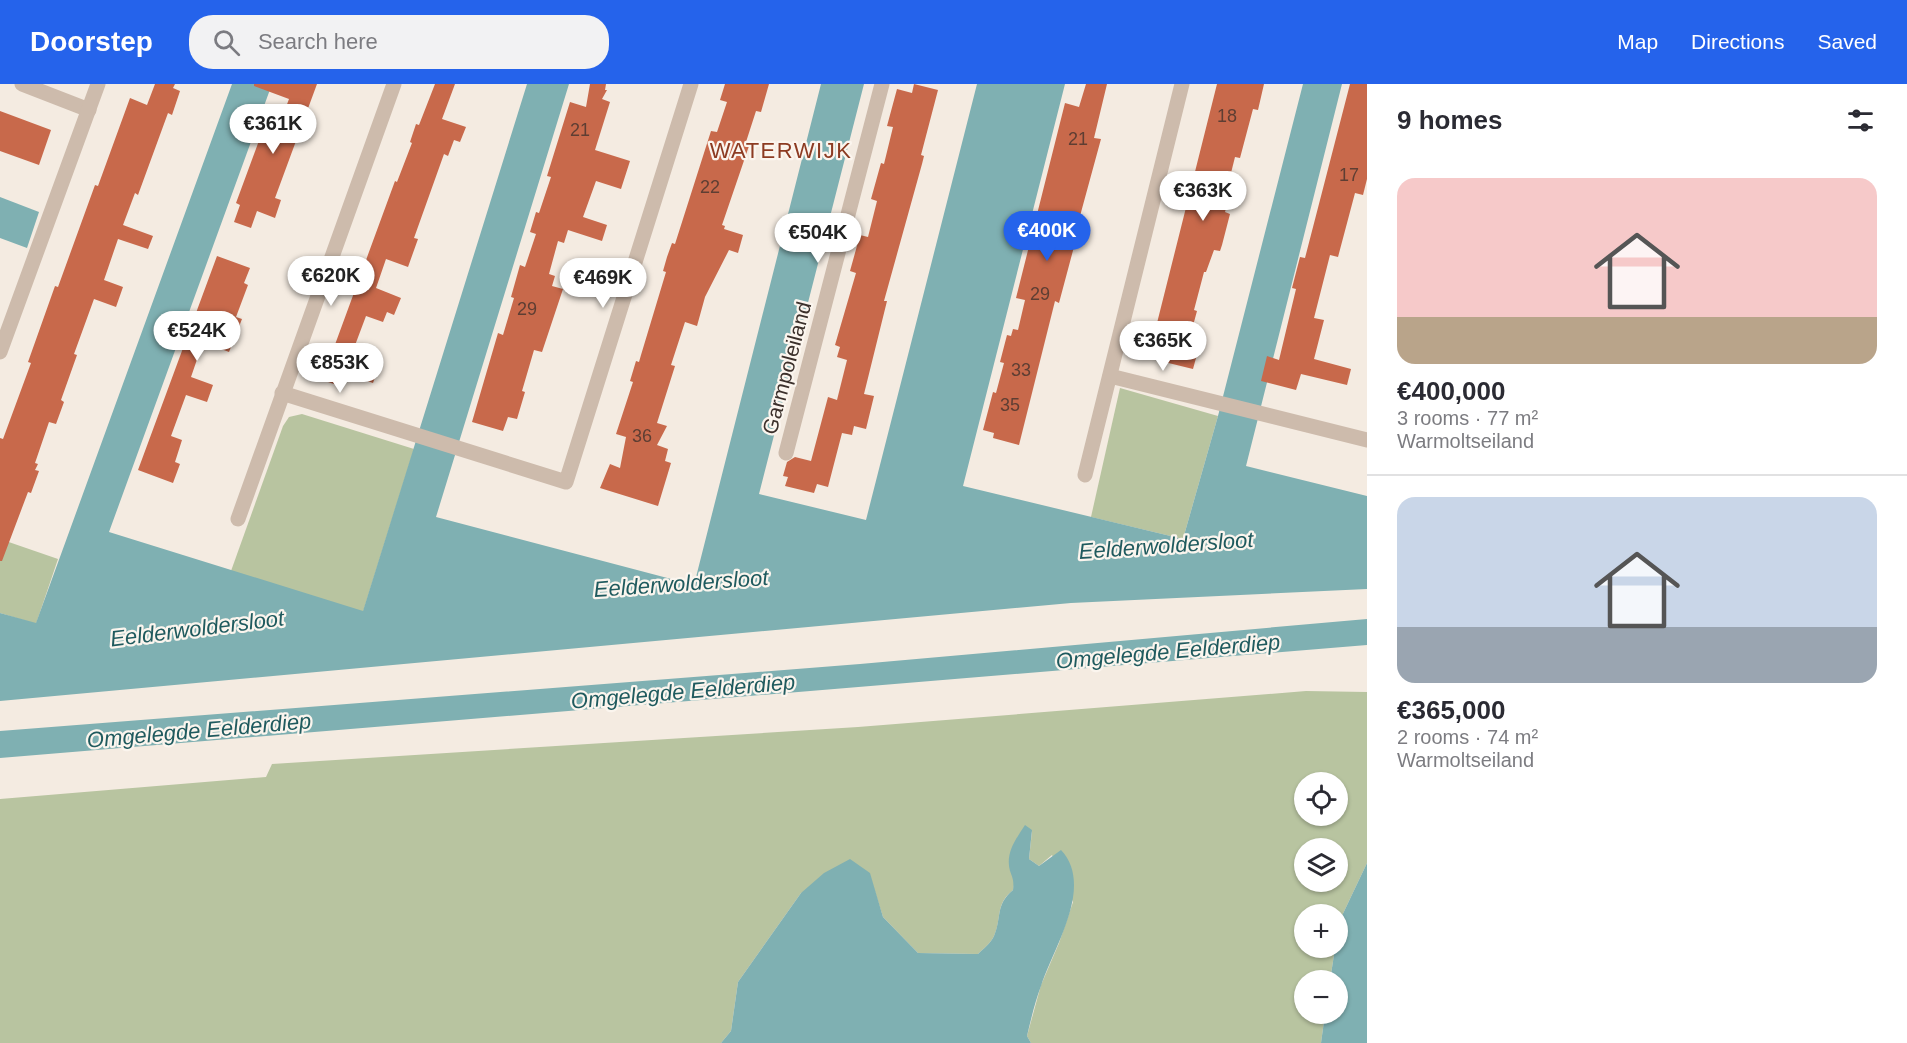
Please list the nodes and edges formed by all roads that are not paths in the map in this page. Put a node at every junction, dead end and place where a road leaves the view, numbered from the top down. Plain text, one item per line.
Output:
1 (22, 84) edge
2 (98, 84) edge
3 (394, 84) edge
4 (691, 84) edge
5 (882, 84) edge
6 (1182, 84) edge
7 (89, 110) junction
8 (0, 352) edge
9 (1110, 376) junction
10 (282, 393) junction
11 (1367, 440) edge
12 (786, 453) dead end
13 (1085, 475) dead end
14 (238, 519) dead end

1 - 7 street
2 - 7 street
3 - 10 street
4 - 10 street
5 - 12 street, Garmpoleiland
6 - 9 street
7 - 8 street
9 - 11 street
9 - 13 street
10 - 14 street

